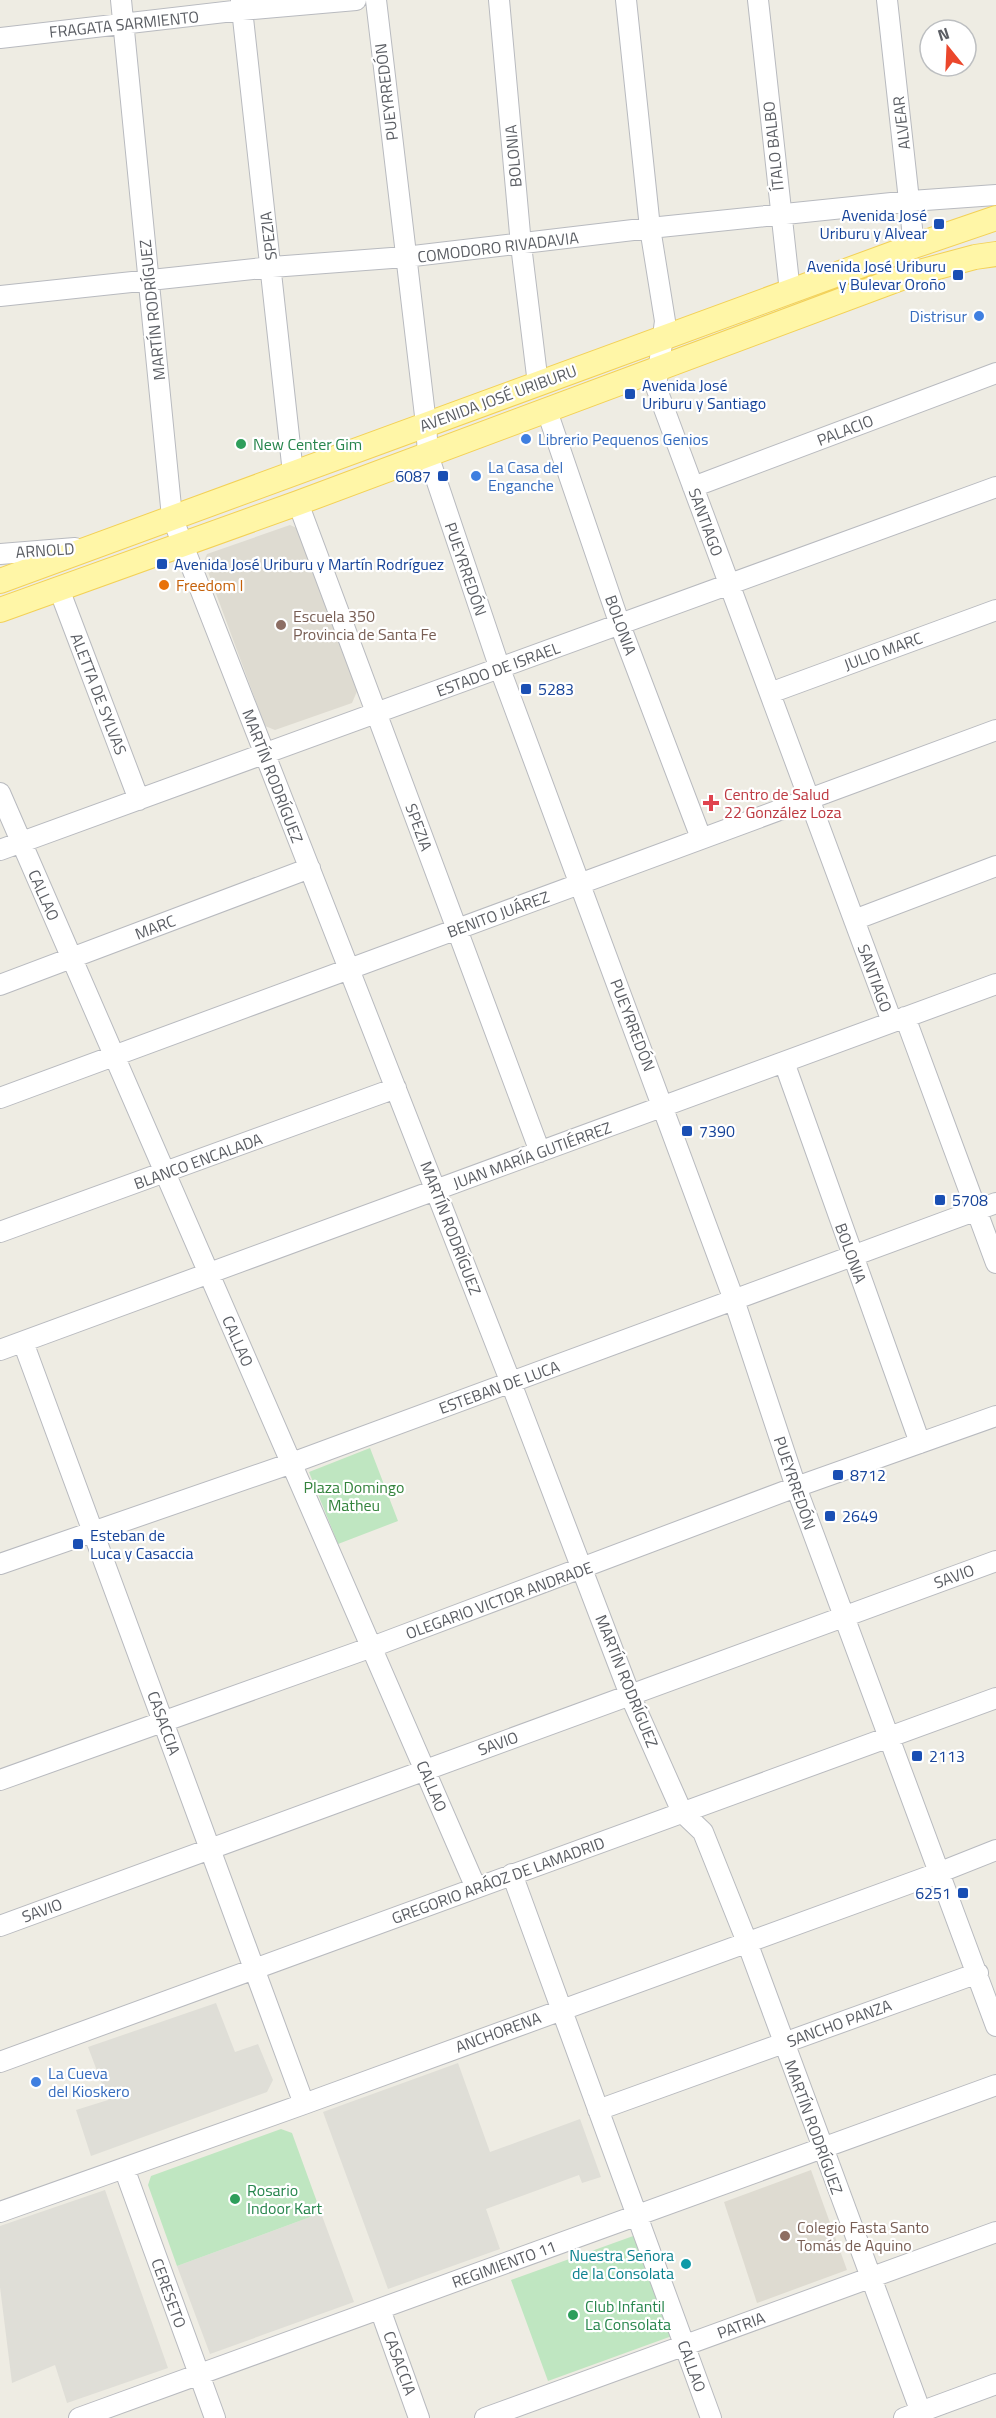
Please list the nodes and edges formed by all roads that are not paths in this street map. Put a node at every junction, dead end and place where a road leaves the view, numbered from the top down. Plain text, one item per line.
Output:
1 (121, 0) edge
2 (356, 0) edge
3 (376, 0) edge
4 (499, 0) edge
5 (626, 0) edge
6 (758, 0) edge
7 (887, 0) edge
8 (242, 5) edge
9 (124, 25) junction
10 (0, 38) edge
11 (996, 195) edge
12 (911, 201) junction
13 (781, 215) junction
14 (996, 218) edge
15 (650, 228) junction
16 (520, 245) junction
17 (914, 246) junction
18 (996, 254) edge
19 (405, 257) junction
20 (272, 267) junction
21 (149, 279) junction
22 (790, 292) junction
23 (0, 296) edge
24 (662, 339) junction
25 (659, 369) junction
26 (996, 373) edge
27 (538, 384) junction
28 (546, 411) junction
29 (426, 424) junction
30 (428, 455) junction
31 (293, 473) junction
32 (693, 487) junction
33 (996, 487) edge
34 (298, 503) junction
35 (172, 517) junction
36 (183, 544) junction
37 (90, 547) junction
38 (0, 554) edge
39 (0, 581) edge
40 (730, 586) junction
41 (59, 589) junction
42 (0, 610) edge
43 (996, 610) edge
44 (620, 625) junction
45 (500, 669) junction
46 (770, 693) junction
47 (377, 714) junction
48 (996, 730) edge
49 (265, 754) junction
50 (0, 793) edge
51 (809, 799) junction
52 (139, 800) junction
53 (701, 838) junction
54 (20, 843) junction
55 (0, 850) edge
56 (996, 866) edge
57 (310, 868) junction
58 (580, 884) junction
59 (854, 920) junction
60 (457, 930) junction
61 (72, 959) junction
62 (349, 968) junction
63 (996, 984) edge
64 (0, 985) edge
65 (898, 1020) junction
66 (114, 1056) junction
67 (784, 1062) junction
68 (396, 1088) junction
69 (0, 1098) edge
70 (664, 1107) junction
71 (540, 1152) junction
72 (164, 1174) junction
73 (436, 1190) junction
74 (996, 1203) edge
75 (976, 1210) junction
76 (0, 1233) edge
77 (852, 1256) junction
78 (996, 1263) edge
79 (209, 1274) junction
80 (734, 1300) junction
81 (23, 1341) junction
82 (0, 1350) edge
83 (511, 1383) junction
84 (996, 1416) edge
85 (920, 1443) junction
86 (292, 1463) junction
87 (796, 1487) junction
88 (93, 1531) junction
89 (996, 1561) edge
90 (0, 1564) edge
91 (582, 1569) junction
92 (843, 1617) junction
93 (372, 1647) junction
94 (630, 1695) junction
95 (996, 1698) edge
96 (163, 1720) junction
97 (890, 1737) junction
98 (425, 1770) junction
99 (0, 1780) edge
100 (682, 1812) junction
101 (210, 1849) junction
102 (996, 1850) edge
103 (938, 1873) junction
104 (512, 1874) junction
105 (476, 1888) junction
106 (0, 1926) edge
107 (747, 1942) junction
108 (254, 1969) junction
109 (978, 1973) junction
110 (561, 2009) junction
111 (996, 2026) edge
112 (783, 2043) junction
113 (0, 2062) edge
114 (996, 2085) edge
115 (304, 2104) junction
116 (598, 2110) junction
117 (822, 2148) junction
118 (124, 2168) junction
119 (0, 2212) edge
120 (637, 2215) junction
121 (996, 2232) edge
122 (870, 2278) junction
123 (380, 2309) junction
124 (684, 2346) junction
125 (199, 2374) junction
126 (996, 2384) edge
127 (916, 2416) edge
128 (79, 2418) edge
129 (215, 2418) edge
130 (419, 2418) edge
131 (485, 2418) edge
132 (711, 2418) edge

1 - 9 street, MARTÍN RODRÍGUEZ
2 - 8 street, FRAGATA SARMIENTO
3 - 19 street, PUEYRREDÓN
4 - 16 street, BOLONIA
5 - 15 street, SANTIAGO
6 - 13 street, ÍTALO BALBO
7 - 12 street, ALVEAR
8 - 9 street, FRAGATA SARMIENTO
8 - 20 street, SPEZIA
9 - 10 street, FRAGATA SARMIENTO
9 - 21 street, MARTÍN RODRÍGUEZ
11 - 12 street, COMODORO RIVADAVIA
12 - 13 street, COMODORO RIVADAVIA
12 - 17 street, ALVEAR
13 - 15 street, COMODORO RIVADAVIA
13 - 22 street, ÍTALO BALBO
14 - 17 main road, AVENIDA JOSÉ URIBURU
15 - 16 street, COMODORO RIVADAVIA
15 - 24 street, SANTIAGO
16 - 19 street, COMODORO RIVADAVIA
16 - 27 street, BOLONIA
17 - 22 main road, AVENIDA JOSÉ URIBURU
18 - 25 main road, AVENIDA JOSÉ URIBURU
19 - 20 street, COMODORO RIVADAVIA
19 - 29 street, PUEYRREDÓN
20 - 21 street, COMODORO RIVADAVIA
20 - 31 street, SPEZIA
21 - 23 street, COMODORO RIVADAVIA
21 - 35 street, MARTÍN RODRÍGUEZ
22 - 24 main road, AVENIDA JOSÉ URIBURU
24 - 25 street, SANTIAGO
24 - 27 main road, AVENIDA JOSÉ URIBURU
25 - 28 main road, AVENIDA JOSÉ URIBURU
25 - 32 street, SANTIAGO
26 - 32 street, PALACIO
27 - 29 main road, AVENIDA JOSÉ URIBURU
28 - 30 main road, AVENIDA JOSÉ URIBURU
28 - 44 street, BOLONIA
29 - 30 street, PUEYRREDÓN
29 - 31 main road, AVENIDA JOSÉ URIBURU
30 - 34 main road, AVENIDA JOSÉ URIBURU
30 - 45 street, PUEYRREDÓN
31 - 35 main road, AVENIDA JOSÉ URIBURU
32 - 40 street, SANTIAGO
33 - 40 street, ESTADO DE ISRAEL
34 - 36 main road, AVENIDA JOSÉ URIBURU
34 - 47 street, SPEZIA
35 - 36 street, MARTÍN RODRÍGUEZ
35 - 37 main road, AVENIDA JOSÉ URIBURU
36 - 41 main road, AVENIDA JOSÉ URIBURU
36 - 49 street, MARTÍN RODRÍGUEZ
37 - 38 street, ARNOLD
37 - 39 main road, AVENIDA JOSÉ URIBURU
40 - 44 street, ESTADO DE ISRAEL
40 - 46 street, SANTIAGO
41 - 42 main road, AVENIDA JOSÉ URIBURU
41 - 52 street, ALETTA DE SYLVAS
43 - 46 street, JULIO MARC
44 - 45 street, ESTADO DE ISRAEL
44 - 53 street, BOLONIA
45 - 47 street, ESTADO DE ISRAEL
45 - 58 street, PUEYRREDÓN
46 - 51 street, SANTIAGO
47 - 49 street, ESTADO DE ISRAEL
47 - 60 street, SPEZIA
48 - 51 street, BENITO JUÁREZ
49 - 52 street, ESTADO DE ISRAEL
49 - 57 street, MARTÍN RODRÍGUEZ
50 - 54 street, CALLAO
51 - 53 street, BENITO JUÁREZ
51 - 59 street, SANTIAGO
52 - 54 street, ESTADO DE ISRAEL
53 - 58 street, BENITO JUÁREZ
54 - 55 street, ESTADO DE ISRAEL
54 - 61 street, CALLAO
56 - 59 street
57 - 61 street, MARC
57 - 62 street, MARTÍN RODRÍGUEZ
58 - 60 street, BENITO JUÁREZ
58 - 70 street, PUEYRREDÓN
59 - 65 street, SANTIAGO
60 - 62 street, BENITO JUÁREZ
60 - 71 street, SPEZIA
61 - 64 street, MARC
61 - 66 street, CALLAO
62 - 66 street, BENITO JUÁREZ
62 - 68 street, MARTÍN RODRÍGUEZ
63 - 65 street, JUAN MARÍA GUTIÉRREZ
65 - 67 street, JUAN MARÍA GUTIÉRREZ
65 - 75 street, SANTIAGO
66 - 69 street, BENITO JUÁREZ
66 - 72 street, CALLAO
67 - 70 street, JUAN MARÍA GUTIÉRREZ
67 - 77 street, BOLONIA
68 - 72 street, BLANCO ENCALADA
68 - 73 street, MARTÍN RODRÍGUEZ
70 - 71 street, JUAN MARÍA GUTIÉRREZ
70 - 80 street, PUEYRREDÓN
71 - 73 street, JUAN MARÍA GUTIÉRREZ
72 - 76 street, BLANCO ENCALADA
72 - 79 street, CALLAO
73 - 79 street, JUAN MARÍA GUTIÉRREZ
73 - 83 street, MARTÍN RODRÍGUEZ
74 - 75 street, ESTEBAN DE LUCA
75 - 77 street, ESTEBAN DE LUCA
75 - 78 street, SANTIAGO
77 - 80 street, ESTEBAN DE LUCA
77 - 85 street, BOLONIA
79 - 81 street, JUAN MARÍA GUTIÉRREZ
79 - 86 street, CALLAO
80 - 83 street, ESTEBAN DE LUCA
80 - 87 street, PUEYRREDÓN
81 - 82 street, JUAN MARÍA GUTIÉRREZ
81 - 88 street, CASACCIA
83 - 86 street, ESTEBAN DE LUCA
83 - 91 street, MARTÍN RODRÍGUEZ
84 - 85 street, OLEGARIO VICTOR ANDRADE
85 - 87 street, OLEGARIO VICTOR ANDRADE
86 - 88 street, ESTEBAN DE LUCA
86 - 93 street, CALLAO
87 - 91 street, OLEGARIO VICTOR ANDRADE
87 - 92 street, PUEYRREDÓN
88 - 90 street, ESTEBAN DE LUCA
88 - 96 street, CASACCIA
89 - 92 street, SAVIO
91 - 93 street, OLEGARIO VICTOR ANDRADE
91 - 94 street, MARTÍN RODRÍGUEZ
92 - 94 street, SAVIO
92 - 97 street, PUEYRREDÓN
93 - 96 street, OLEGARIO VICTOR ANDRADE
93 - 98 street, CALLAO
94 - 98 street, SAVIO
94 - 100 street, MARTÍN RODRÍGUEZ
95 - 97 street, GREGORIO ARÁOZ DE LAMADRID
96 - 99 street, OLEGARIO VICTOR ANDRADE
96 - 101 street, CASACCIA
97 - 100 street, GREGORIO ARÁOZ DE LAMADRID
97 - 103 street, PUEYRREDÓN
98 - 101 street, SAVIO
98 - 105 street, CALLAO
100 - 104 street, GREGORIO ARÁOZ DE LAMADRID
100 - 107 street, MARTÍN RODRÍGUEZ
101 - 106 street, SAVIO
101 - 108 street, CASACCIA
102 - 103 street, ANCHORENA
103 - 107 street, ANCHORENA
103 - 109 street, PUEYRREDÓN
104 - 105 street, GREGORIO ARÁOZ DE LAMADRID
104 - 110 street, CALLAO
105 - 108 street, GREGORIO ARÁOZ DE LAMADRID
107 - 110 street, ANCHORENA
107 - 112 street, MARTÍN RODRÍGUEZ
108 - 113 street, GREGORIO ARÁOZ DE LAMADRID
108 - 115 street, CASACCIA
109 - 111 street, PUEYRREDÓN
109 - 112 street, SANCHO PANZA
110 - 115 street, ANCHORENA
110 - 116 street, CALLAO
112 - 116 street, SANCHO PANZA
112 - 117 street, MARTÍN RODRÍGUEZ
114 - 117 street, REGIMIENTO 11
115 - 118 street, ANCHORENA
116 - 120 street, CALLAO
117 - 120 street, REGIMIENTO 11
117 - 122 street, MARTÍN RODRÍGUEZ
118 - 119 street, ANCHORENA
118 - 125 street, CERESETO
120 - 123 street, REGIMIENTO 11
120 - 124 street, CALLAO
121 - 122 street, PATRIA
122 - 124 street, PATRIA
122 - 127 street, MARTÍN RODRÍGUEZ
123 - 125 street, REGIMIENTO 11
123 - 130 street, CASACCIA
124 - 131 street, PATRIA
124 - 132 street, CALLAO
125 - 128 street, REGIMIENTO 11
125 - 129 street, CERESETO
126 - 127 street

